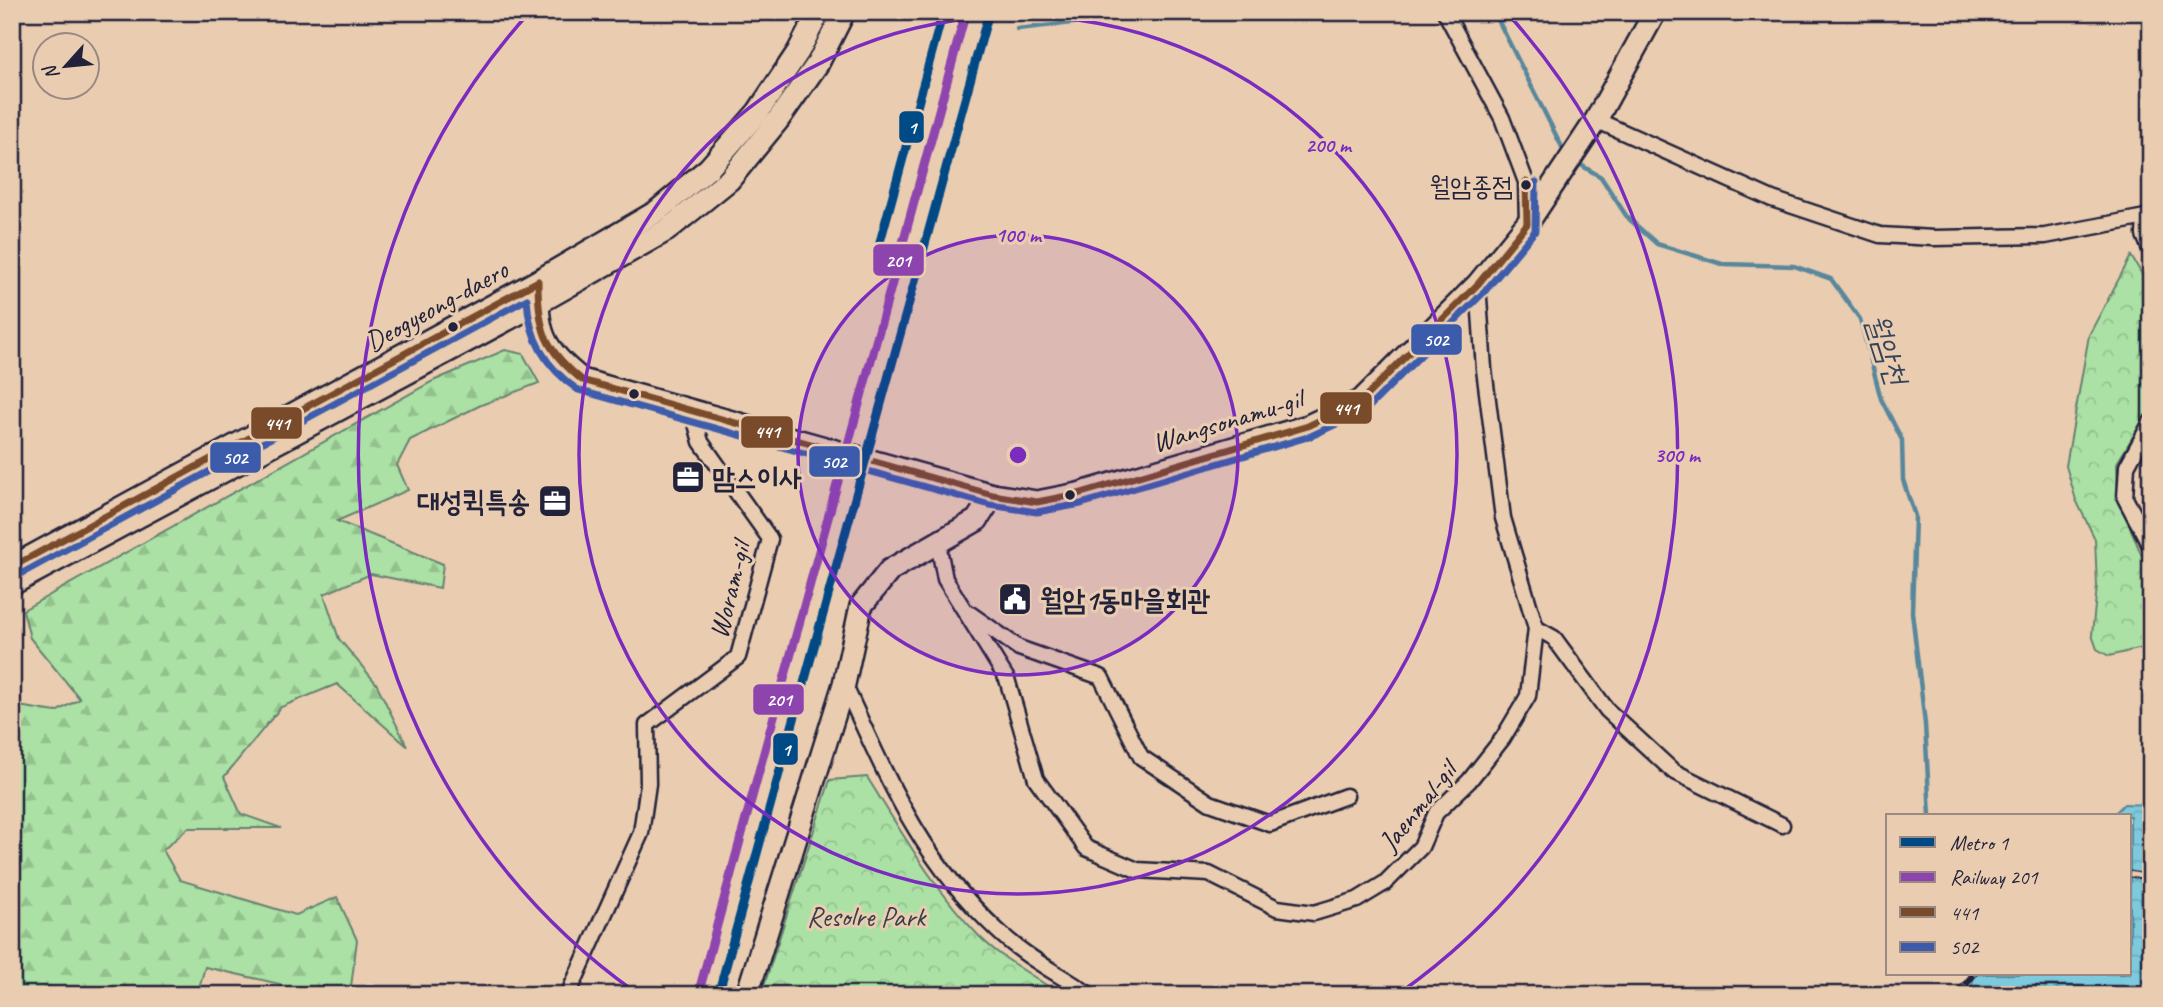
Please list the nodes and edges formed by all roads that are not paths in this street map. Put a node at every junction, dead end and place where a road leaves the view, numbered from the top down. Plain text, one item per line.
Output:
1 (819, 12) edge
2 (844, 12) edge
3 (1445, 12) edge
4 (1655, 12) edge
5 (1590, 129) junction
6 (2148, 216) edge
7 (1527, 225) junction
8 (2151, 252) edge
9 (538, 281) junction
10 (1478, 284) junction
11 (538, 303) junction
12 (692, 409) junction
13 (2151, 422) edge
14 (993, 495) junction
15 (938, 543) junction
16 (2151, 547) edge
17 (12, 567) edge
18 (12, 584) edge
19 (965, 610) junction
20 (1536, 628) junction
21 (844, 684) junction
22 (1346, 796) dead end
23 (1782, 825) dead end
24 (568, 995) edge
25 (747, 995) edge
26 (1090, 995) edge

1 - 9 street, Deogyeong-daero
2 - 11 street, Deogyeong-daero
3 - 7 street
4 - 5 street, Wangsonamu-gil
5 - 6 street
5 - 7 street, Wangsonamu-gil
6 - 8 street
7 - 10 street, Wangsonamu-gil
9 - 11 street, Wangsonamu-gil
9 - 17 street, Deogyeong-daero
10 - 14 street, Wangsonamu-gil
10 - 20 street, Jaenmal-gil
11 - 12 street, Wangsonamu-gil
11 - 18 street, Deogyeong-daero
12 - 14 street, Wangsonamu-gil
12 - 24 street, Woram-gil
13 - 16 street
14 - 15 street
15 - 19 street, Jaenmal-gil
15 - 21 street
19 - 20 street, Jaenmal-gil
19 - 22 street
20 - 23 street
21 - 25 street
21 - 26 street

